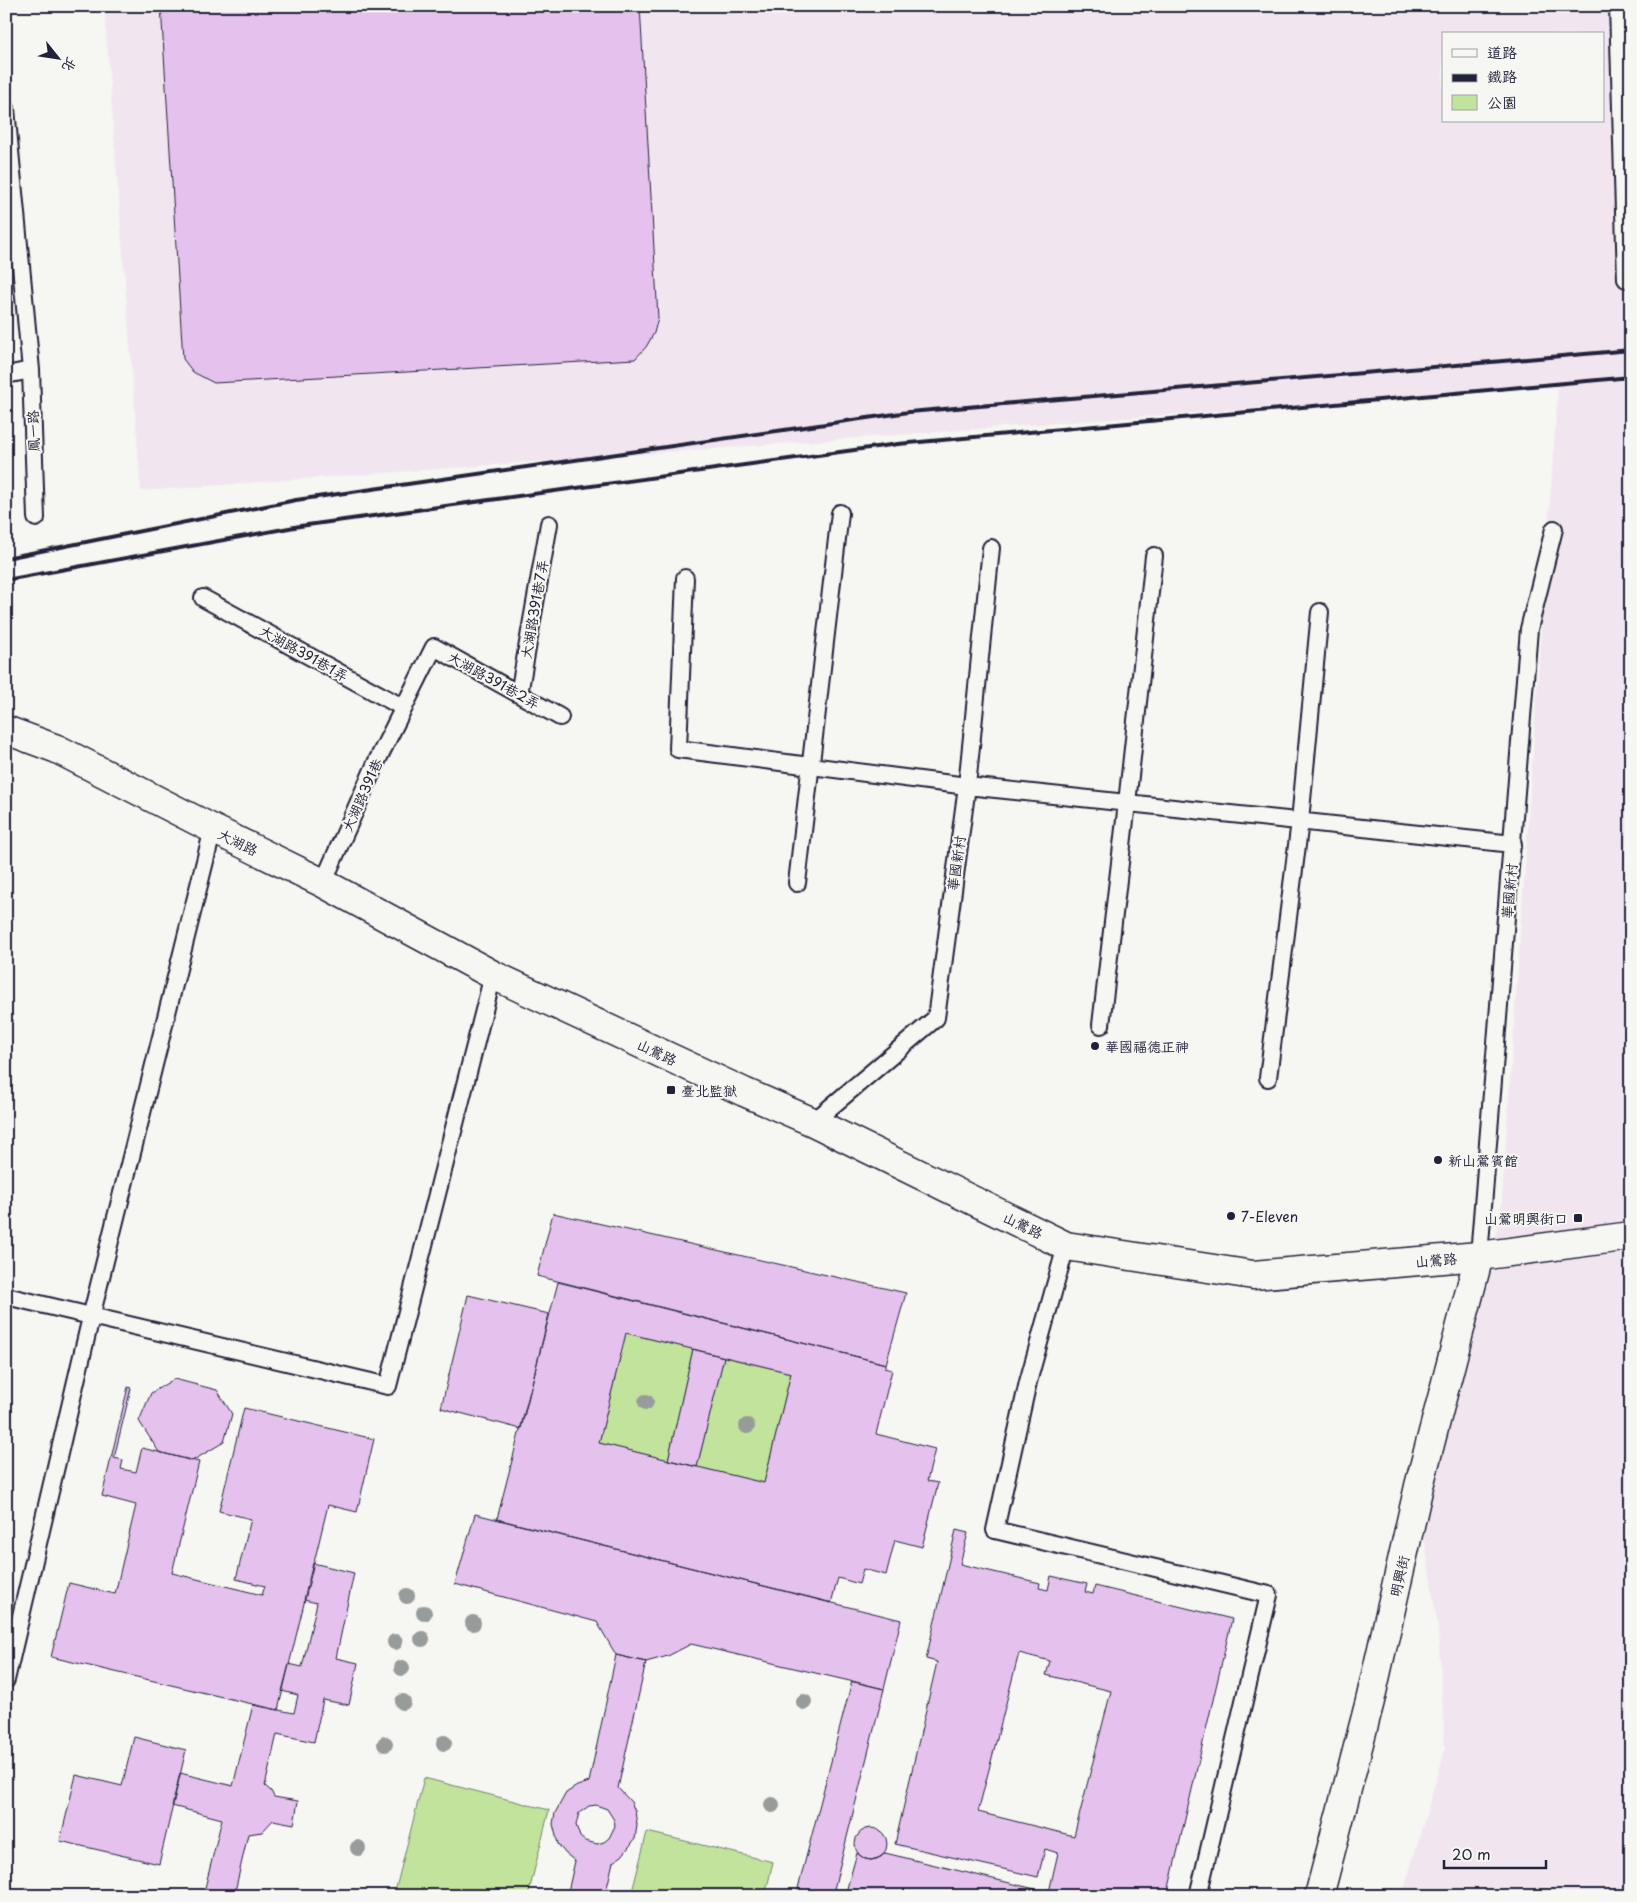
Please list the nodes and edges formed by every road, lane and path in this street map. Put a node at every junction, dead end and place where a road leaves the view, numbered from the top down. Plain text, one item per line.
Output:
1 (1618, 6) edge
2 (6, 109) edge
3 (1626, 279) dead end
4 (31, 370) junction
5 (6, 375) edge
6 (840, 513) dead end
7 (36, 518) dead end
8 (549, 524) dead end
9 (1554, 529) dead end
10 (990, 548) dead end
11 (1154, 556) dead end
12 (685, 578) dead end
13 (203, 598) dead end
14 (1320, 612) dead end
15 (519, 694) junction
16 (404, 708) junction
17 (560, 717) dead end
18 (6, 730) edge
19 (810, 766) junction
20 (967, 786) junction
21 (1127, 803) junction
22 (1300, 821) junction
23 (213, 829) junction
24 (1513, 844) junction
25 (324, 882) junction
26 (797, 883) dead end
27 (466, 962) joint
28 (493, 975) junction
29 (1101, 1024) dead end
30 (1268, 1078) dead end
31 (812, 1122) junction
32 (1631, 1236) edge
33 (1066, 1246) junction
34 (1480, 1256) junction
35 (6, 1296) edge
36 (91, 1317) junction
37 (6, 1680) edge
38 (1198, 1896) edge
39 (1319, 1896) edge

1 - 3 lane
2 - 4 lane, 鳳一路
4 - 5 lane
4 - 7 lane, 鳳一路
6 - 19 lane
8 - 15 lane, 大湖路391巷7弄
9 - 24 lane, 華國新村
10 - 20 lane, 華國新村
11 - 21 lane
12 - 19 lane
13 - 16 lane, 大湖路391巷1弄
14 - 22 lane
15 - 16 lane, 大湖路391巷2弄
15 - 17 lane, 大湖路391巷2弄
16 - 25 lane, 大湖路391巷
18 - 23 street, 大湖路
19 - 20 lane
19 - 26 lane
20 - 21 lane
20 - 31 lane, 華國新村
21 - 22 lane
21 - 29 lane
22 - 24 lane
22 - 30 lane
23 - 25 street, 大湖路
23 - 36 lane
24 - 34 lane, 華國新村
25 - 27 street, 大湖路
27 - 28 street, 山鶯路
28 - 31 street, 山鶯路
28 - 36 lane
31 - 33 street, 山鶯路
32 - 34 street, 山鶯路
33 - 34 street, 山鶯路
33 - 38 lane
34 - 39 street, 明興街
35 - 36 lane
36 - 37 lane

